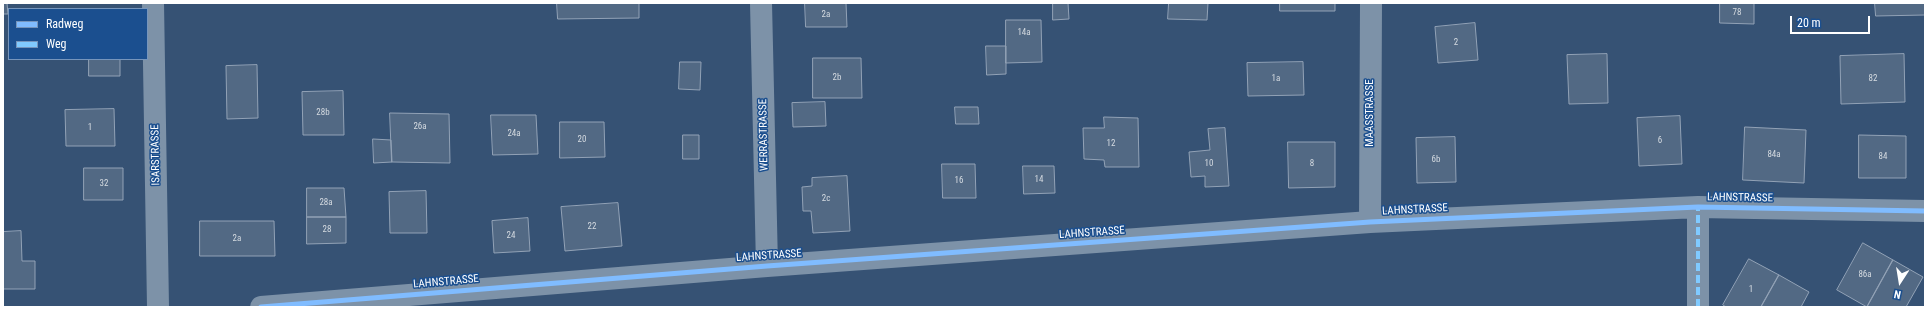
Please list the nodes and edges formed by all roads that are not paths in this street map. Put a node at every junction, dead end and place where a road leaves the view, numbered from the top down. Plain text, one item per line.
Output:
1 (153, 3) edge
2 (760, 3) edge
3 (1371, 3) edge
4 (1698, 207) junction
5 (1925, 211) edge
6 (1370, 222) junction
7 (767, 266) junction
8 (314, 305) edge
9 (158, 307) edge
10 (261, 307) edge
11 (1698, 307) edge

1 - 9 street, ISARSTRASSE
2 - 7 street, WERRASTRASSE
3 - 6 street, MAASSTRASSE
4 - 5 street, LAHNSTRASSE
4 - 6 street, LAHNSTRASSE
4 - 11 street
6 - 7 street, LAHNSTRASSE
7 - 8 street, LAHNSTRASSE
8 - 10 street, LAHNSTRASSE

